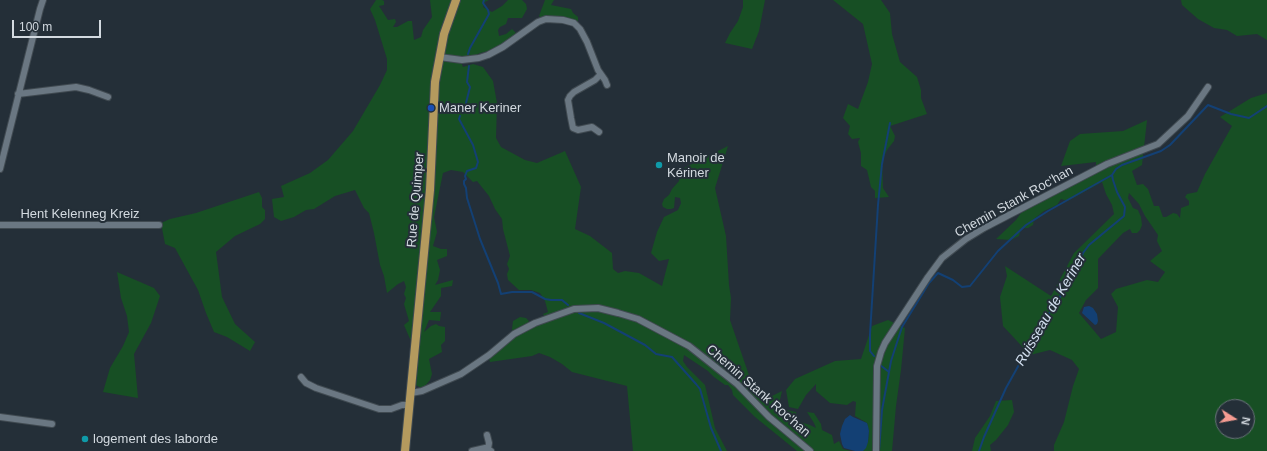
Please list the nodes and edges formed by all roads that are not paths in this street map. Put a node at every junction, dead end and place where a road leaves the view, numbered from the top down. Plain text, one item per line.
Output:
1 (43, 0) edge
2 (456, 0) edge
3 (439, 57) junction
4 (600, 75) junction
5 (607, 85) dead end
6 (1208, 87) dead end
7 (18, 94) junction
8 (108, 97) dead end
9 (599, 132) dead end
10 (0, 169) edge
11 (0, 225) edge
12 (159, 226) dead end
13 (301, 377) dead end
14 (411, 393) junction
15 (410, 405) junction
16 (0, 417) edge
17 (52, 424) dead end
18 (487, 435) dead end
19 (489, 450) edge
20 (405, 451) edge
21 (472, 451) edge
22 (810, 451) edge
23 (876, 451) edge

1 - 7 street
2 - 3 main road, Rue de Quimper
3 - 4 street
3 - 14 main road, Rue de Quimper
4 - 5 street
4 - 9 street
6 - 23 street, Chemin Stank Roc'han
7 - 8 street
7 - 10 street
11 - 12 street, Hent Kelenneg Kreiz
13 - 15 street
14 - 15 main road, Rue de Quimper
14 - 22 street, Chemin Stank Roc'han
15 - 20 main road, Rue de Quimper
16 - 17 street
18 - 19 street
19 - 21 street

